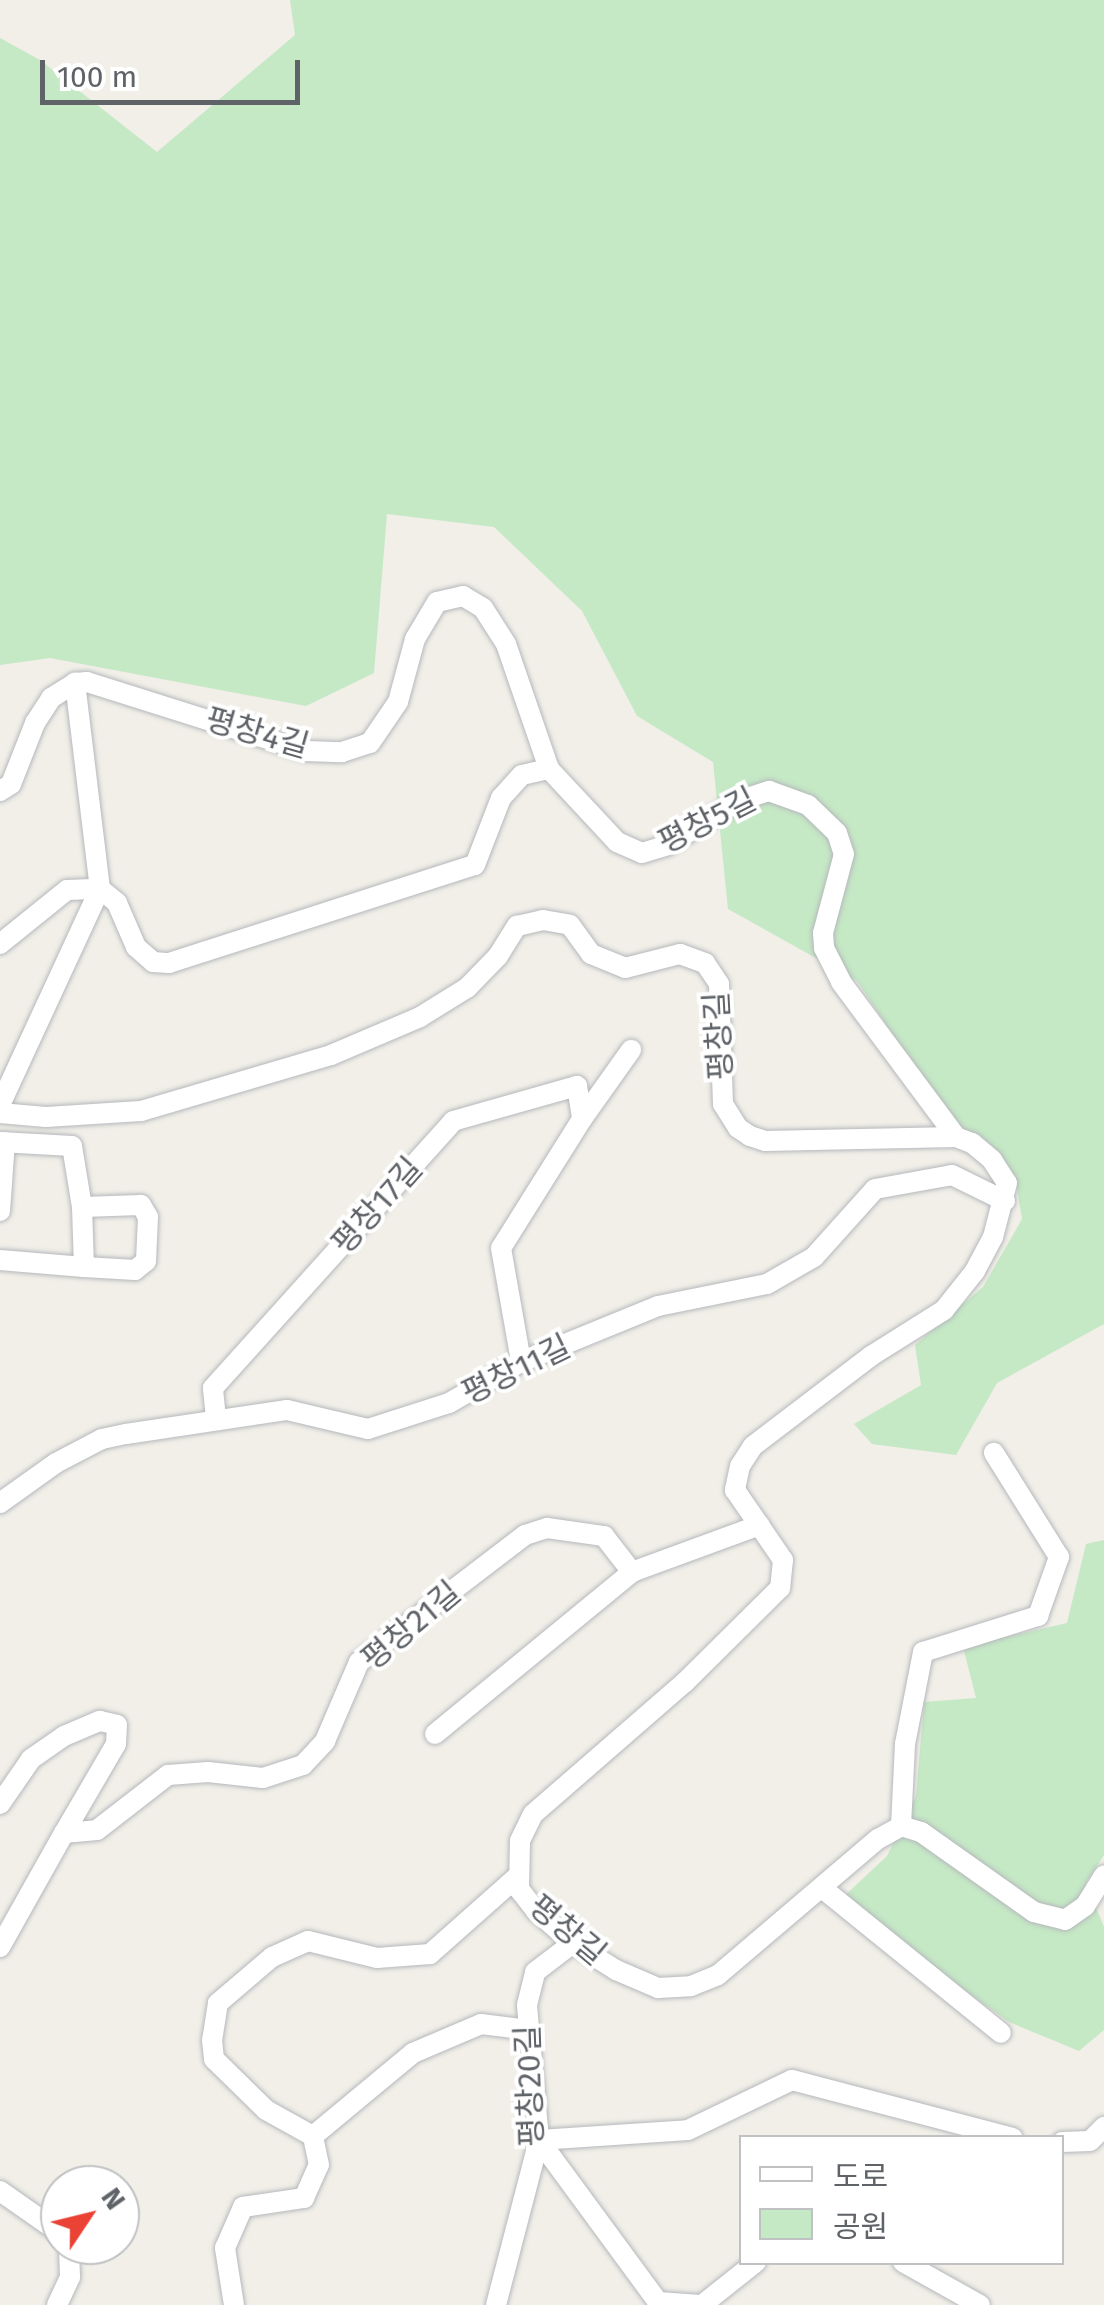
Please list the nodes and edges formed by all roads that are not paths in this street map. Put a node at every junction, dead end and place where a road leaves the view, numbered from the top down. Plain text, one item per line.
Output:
1 (483, 608) joint
2 (75, 683) junction
3 (549, 769) junction
4 (0, 791) edge
5 (100, 889) junction
6 (0, 944) edge
7 (631, 1050) dead end
8 (0, 1105) edge
9 (0, 1113) edge
10 (582, 1119) junction
11 (956, 1137) junction
12 (3, 1142) edge
13 (1005, 1201) junction
14 (82, 1207) junction
15 (0, 1211) edge
16 (0, 1260) edge
17 (84, 1267) junction
18 (521, 1362) junction
19 (216, 1418) junction
20 (994, 1453) dead end
21 (2, 1497) edge
22 (760, 1525) junction
23 (632, 1572) junction
24 (435, 1734) dead end
25 (0, 1804) edge
26 (901, 1826) junction
27 (64, 1833) junction
28 (518, 1876) junction
29 (1104, 1876) edge
30 (822, 1888) junction
31 (574, 1943) junction
32 (0, 1946) edge
33 (529, 2030) junction
34 (1001, 2032) dead end
35 (1104, 2127) edge
36 (1002, 2135) edge
37 (312, 2136) junction
38 (539, 2140) junction
39 (1064, 2142) edge
40 (0, 2191) edge
41 (40, 2219) edge
42 (70, 2265) edge
43 (752, 2265) edge
44 (908, 2265) edge
45 (725, 2283) junction
46 (57, 2305) edge
47 (234, 2305) edge
48 (496, 2305) edge
49 (699, 2305) edge
50 (732, 2305) edge
51 (980, 2305) edge

1 - 2 street, 평창4길
1 - 3 street, 평창5길
2 - 4 street
2 - 5 street
3 - 5 street
3 - 11 street, 평창5길
5 - 6 street
5 - 8 street
7 - 10 street
9 - 11 street, 평창길 / 평창길
10 - 18 street
10 - 19 street, 평창17길
11 - 13 street
12 - 14 street
12 - 15 street
13 - 18 street, 평창11길
13 - 22 street, 평창길 / 평창길
14 - 17 street
14 - 17 street
16 - 17 street
18 - 19 street, 평창11길
19 - 21 street, 평창11길
20 - 26 street
22 - 23 street
22 - 28 street, 평창길 / 평창길
23 - 24 street
23 - 27 street, 평창21길
25 - 27 street
26 - 29 street
26 - 30 street, 평창길 / 평창길
27 - 32 street
28 - 31 street, 평창길 / 평창길
28 - 37 street
30 - 31 street, 평창길 / 평창길
30 - 34 street
31 - 33 street, 평창20길
33 - 37 street
33 - 38 street, 평창20길
35 - 39 street
36 - 38 street
37 - 47 street
38 - 48 street, 평창20길
38 - 49 street
40 - 41 street
42 - 46 street
43 - 45 street
44 - 51 street
45 - 49 street
45 - 50 street

